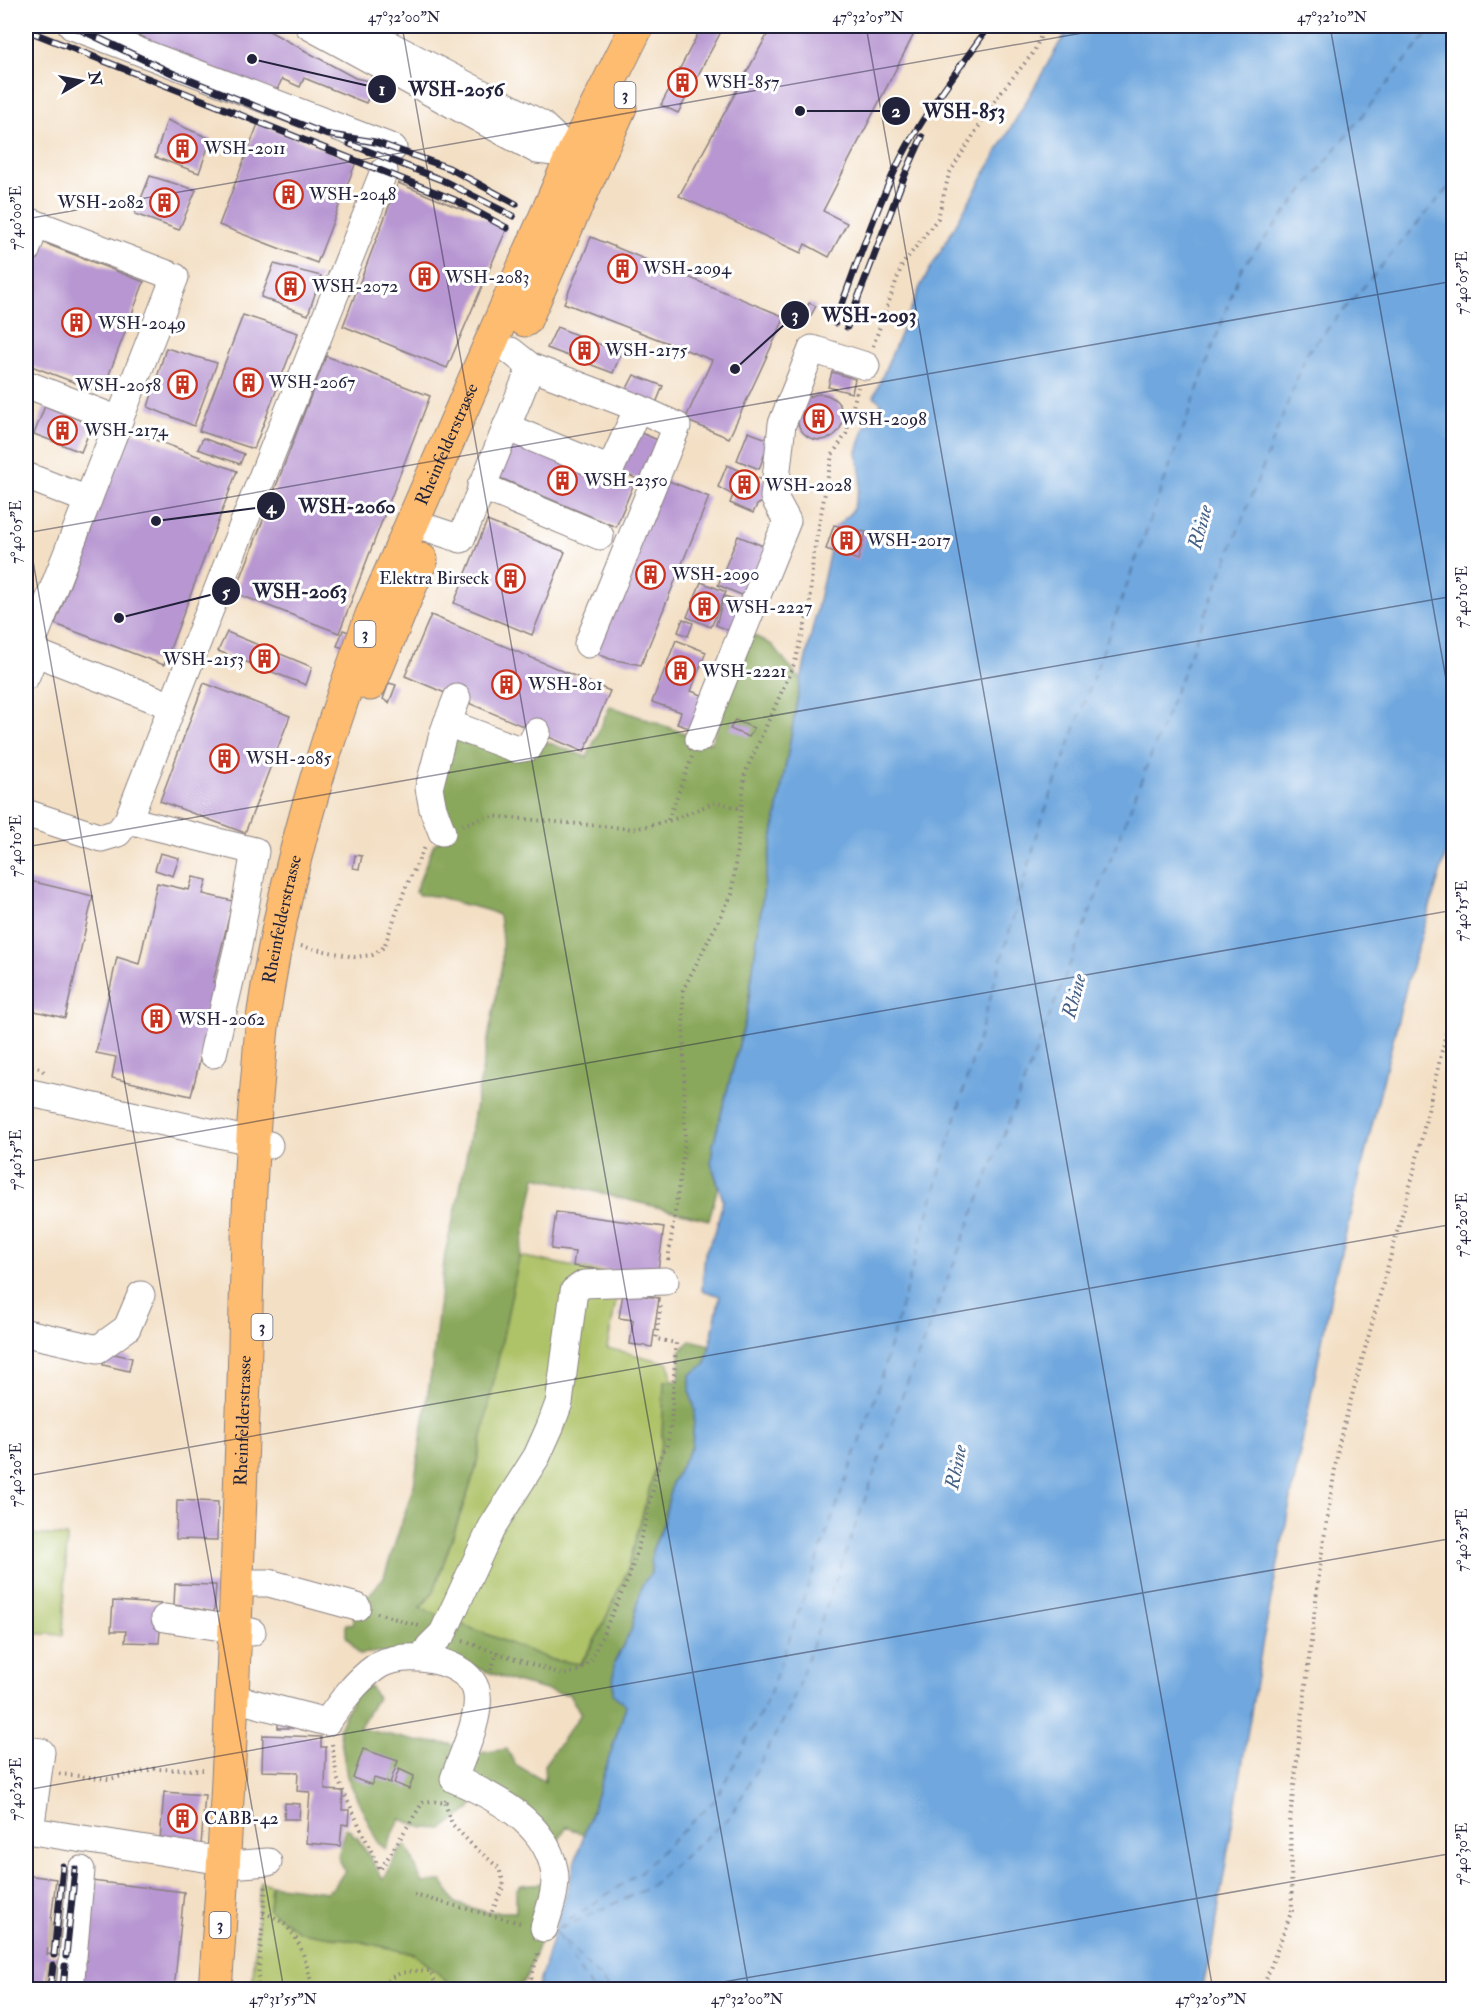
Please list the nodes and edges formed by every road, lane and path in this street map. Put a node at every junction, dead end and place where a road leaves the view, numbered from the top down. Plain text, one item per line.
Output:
1 (72, 26) edge
2 (353, 26) edge
3 (637, 26) edge
4 (656, 26) edge
5 (1045, 26) edge
6 (315, 27) edge
7 (583, 159) junction
8 (31, 222) edge
9 (26, 251) edge
10 (521, 359) junction
11 (866, 366) junction
12 (26, 384) edge
13 (638, 408) junction
14 (119, 420) junction
15 (506, 427) junction
16 (26, 476) edge
17 (481, 486) junction
18 (88, 500) junction
19 (423, 527) junction
20 (600, 536) dead end
21 (588, 644) dead end
22 (29, 657) edge
23 (457, 698) dead end
24 (172, 706) junction
25 (447, 723) junction
26 (537, 732) dead end
27 (699, 739) joint
28 (741, 809) junction
29 (26, 813) edge
30 (128, 820) junction
31 (668, 821) junction
32 (442, 832) junction
33 (295, 945) junction
34 (1454, 999) edge
35 (213, 1054) dead end
36 (26, 1065) edge
37 (44, 1072) dead end
38 (26, 1092) edge
39 (260, 1144) junction
40 (664, 1281) junction
41 (141, 1295) dead end
42 (26, 1333) edge
43 (253, 1583) junction
44 (357, 1607) joint
45 (165, 1618) dead end
46 (244, 1631) junction
47 (443, 1633) junction
48 (497, 1653) junction
49 (426, 1658) junction
50 (249, 1702) junction
51 (478, 1709) junction
52 (327, 1722) junction
53 (32, 1761) edge
54 (228, 1777) junction
55 (450, 1791) junction
56 (28, 1831) edge
57 (245, 1863) junction
58 (81, 1870) dead end
59 (414, 1895) dead end
60 (263, 1912) junction
61 (490, 1916) junction
62 (511, 1922) dead end
63 (544, 1928) joint
64 (71, 1971) edge
65 (215, 1989) edge
66 (235, 1989) edge
67 (257, 1989) edge
68 (313, 1989) edge
69 (380, 1989) edge
70 (431, 1989) edge
71 (528, 1989) edge
72 (1262, 1989) edge

1 - 24 street
2 - 7 street
3 - 7 main road, Rheinfelderstrasse / 3
4 - 7 main road, Rheinfelderstrasse / 3
5 - 11 path
6 - 7 street
7 - 10 main road, Rheinfelderstrasse / 3
7 - 19 main road, Rheinfelderstrasse / 3
8 - 9 street
8 - 14 street
10 - 13 street
10 - 15 street
10 - 19 main road, Rheinfelderstrasse / 3
11 - 27 street
11 - 28 path
12 - 14 street
13 - 15 street
13 - 21 street
14 - 18 street
15 - 17 street
16 - 18 street
17 - 19 street
17 - 20 street
18 - 22 street
19 - 33 main road, Rheinfelderstrasse / 3
19 - 39 main road, Rheinfelderstrasse / 3
22 - 24 street
23 - 25 street
24 - 30 street
25 - 26 street
25 - 32 street
27 - 31 path
28 - 31 path
28 - 40 path
29 - 30 street
30 - 35 street
31 - 32 path
32 - 33 path
33 - 39 main road, Rheinfelderstrasse / 3
34 - 72 path
36 - 37 path
38 - 39 street
39 - 43 main road, Rheinfelderstrasse / 3
39 - 46 main road, Rheinfelderstrasse / 3
40 - 47 street
40 - 48 path
41 - 42 street
43 - 44 street
43 - 46 main road, Rheinfelderstrasse / 3
44 - 47 path
45 - 46 street
46 - 50 main road, Rheinfelderstrasse / 3
46 - 54 main road, Rheinfelderstrasse / 3
47 - 48 path
47 - 49 street
48 - 51 path
49 - 51 street
49 - 52 street
50 - 52 street
50 - 57 main road, Rheinfelderstrasse / 3
51 - 55 street
52 - 55 path
53 - 54 path
53 - 56 street
54 - 57 main road, Rheinfelderstrasse / 3
55 - 61 path
55 - 63 street
56 - 57 street
57 - 60 path
57 - 65 main road, Rheinfelderstrasse / 3
57 - 66 main road, Rheinfelderstrasse / 3
58 - 64 street
59 - 61 path
60 - 67 path
60 - 68 path
61 - 62 path
63 - 71 path
69 - 70 path

